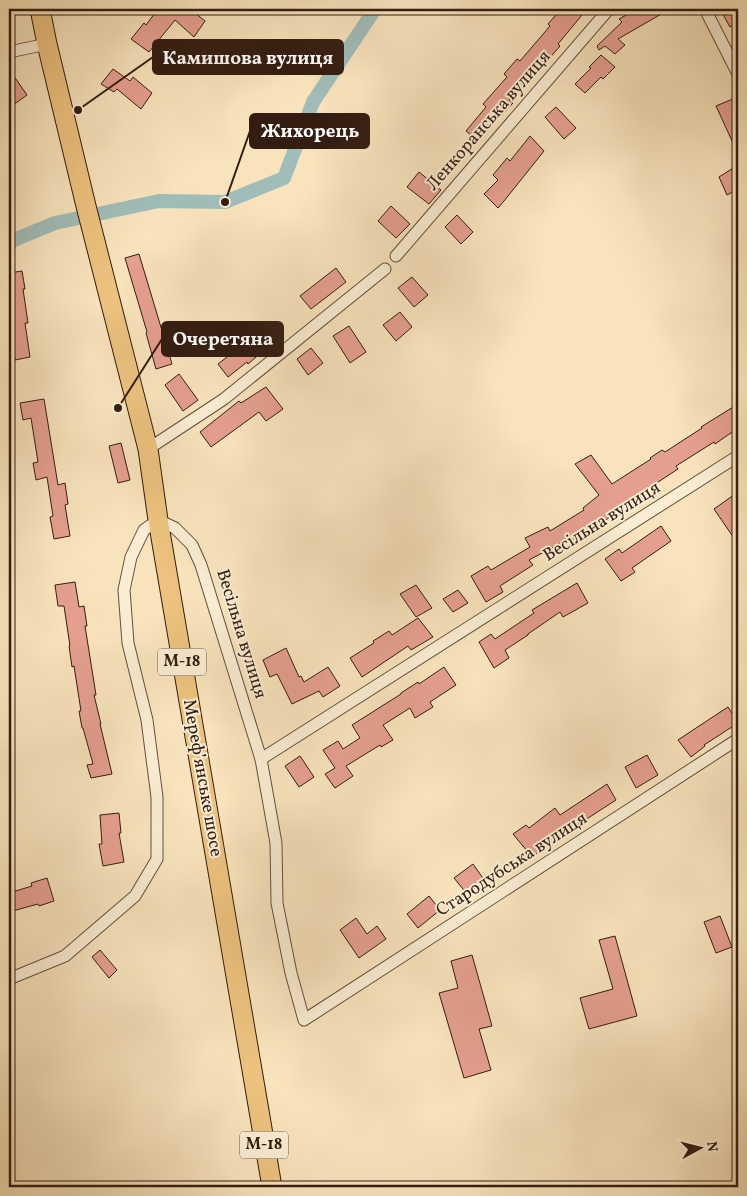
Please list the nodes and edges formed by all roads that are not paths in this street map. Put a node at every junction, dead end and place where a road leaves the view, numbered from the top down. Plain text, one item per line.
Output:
1 (41, 9) edge
2 (608, 9) edge
3 (705, 9) edge
4 (47, 44) junction
5 (9, 52) edge
6 (738, 74) edge
7 (396, 256) dead end
8 (385, 269) dead end
9 (148, 449) junction
10 (738, 456) edge
11 (158, 520) junction
12 (738, 739) edge
13 (261, 759) junction
14 (9, 979) edge
15 (272, 1187) edge

1 - 4 highway, М-18
2 - 7 street, Ленкоранська вулиця
3 - 6 street
4 - 5 street
4 - 9 highway, Мереф’янське шосе / М-18
8 - 9 street
9 - 11 highway, Мереф’янське шосе / М-18
10 - 13 street, Весільна вулиця
11 - 13 street, Весільна вулиця
11 - 14 street
11 - 15 highway, Мереф’янське шосе / М-18
12 - 13 street, Стародубська вулиця

